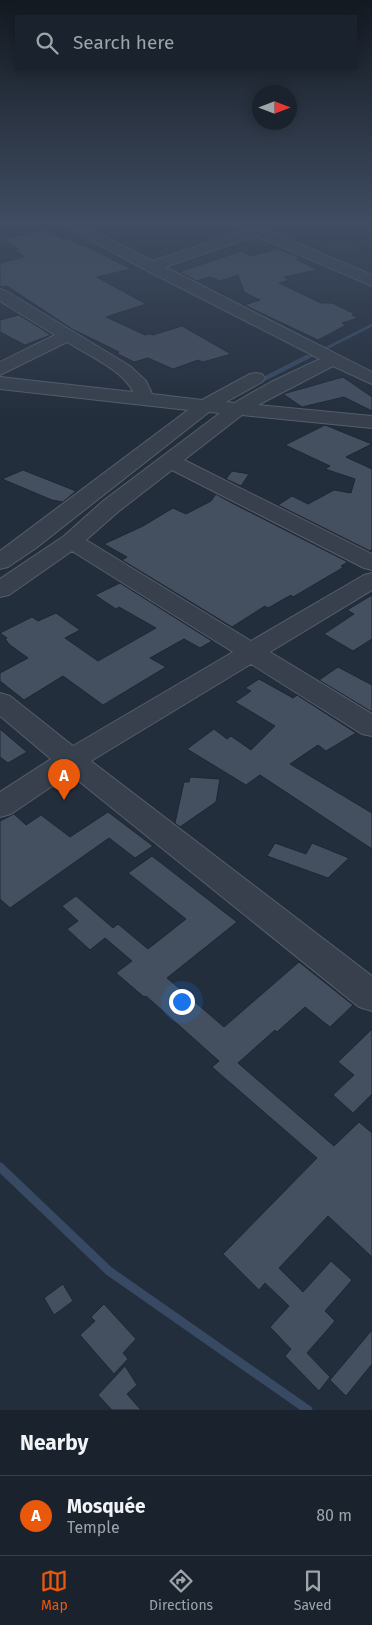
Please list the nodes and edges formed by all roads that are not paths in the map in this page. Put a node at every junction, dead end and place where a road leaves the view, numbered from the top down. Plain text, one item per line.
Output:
1 (186, 287) edge
2 (0, 294) edge
3 (66, 336) junction
4 (334, 359) junction
5 (274, 369) dead end
6 (0, 370) edge
7 (372, 378) edge
8 (0, 383) edge
9 (145, 399) junction
10 (205, 406) junction
11 (238, 409) junction
12 (372, 422) edge
13 (172, 460) junction
14 (72, 541) junction
15 (0, 562) edge
16 (372, 562) edge
17 (372, 580) edge
18 (0, 590) edge
19 (254, 652) junction
20 (0, 702) edge
21 (372, 727) edge
22 (71, 760) junction
23 (0, 806) edge
24 (372, 996) edge

1 - 4 street
2 - 3 street
3 - 6 street
3 - 9 street
4 - 7 street
4 - 11 street
5 - 10 street
8 - 9 street
9 - 10 street
10 - 11 street
10 - 15 street
11 - 12 street
11 - 13 street
13 - 14 street
13 - 16 street
14 - 18 street
14 - 19 street
17 - 19 street
19 - 21 street
19 - 22 street
20 - 22 street
22 - 23 street
22 - 24 street

